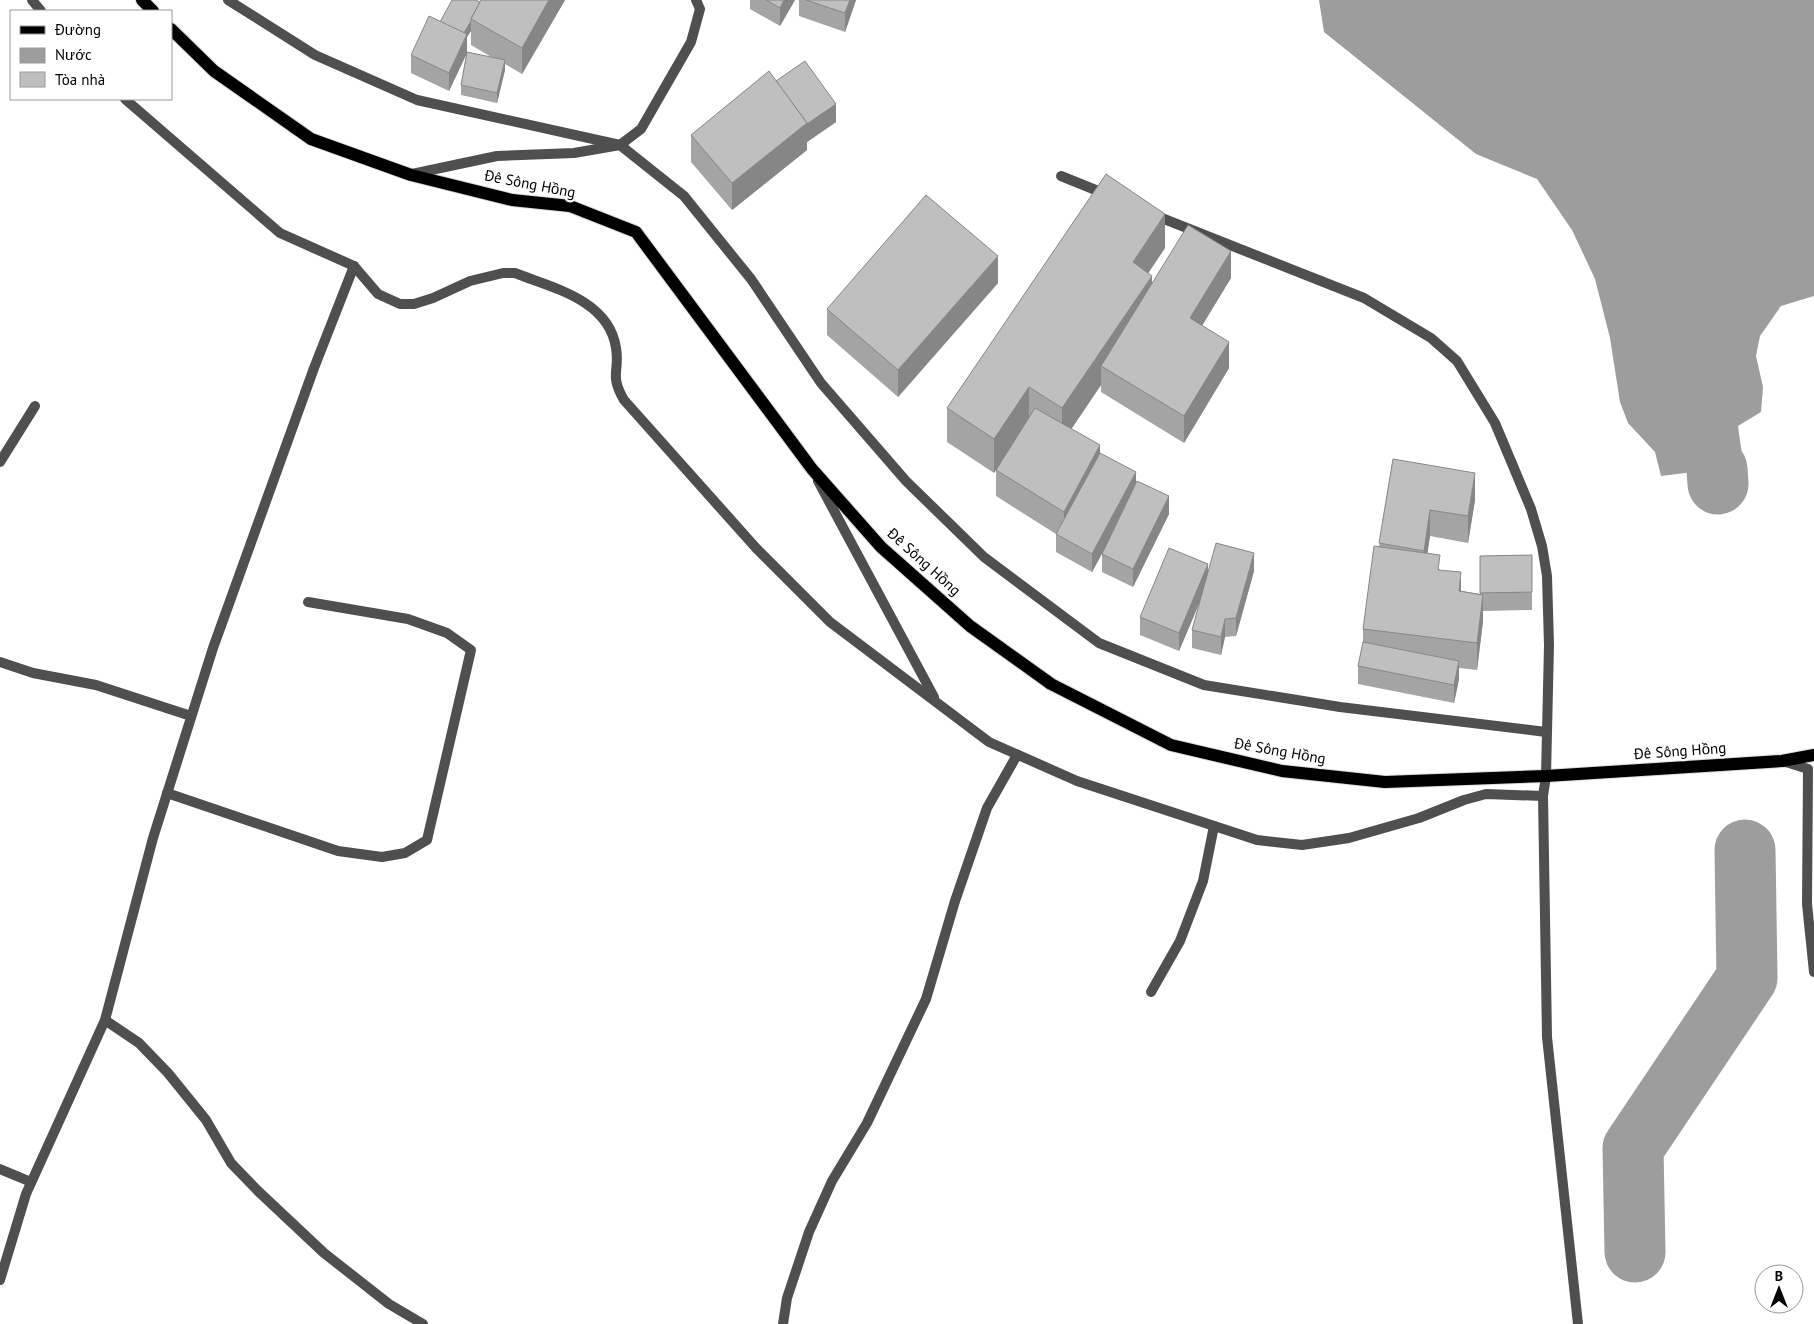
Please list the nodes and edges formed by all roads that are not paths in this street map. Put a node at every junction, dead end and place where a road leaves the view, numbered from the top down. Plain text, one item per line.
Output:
1 (32, 0) edge
2 (142, 0) edge
3 (228, 0) edge
4 (696, 0) edge
5 (41, 10) edge
6 (152, 10) edge
7 (172, 30) edge
8 (126, 100) edge
9 (620, 144) junction
10 (411, 175) junction
11 (1061, 176) dead end
12 (1116, 199) edge
13 (1144, 210) edge
14 (354, 266) junction
15 (35, 406) dead end
16 (0, 462) edge
17 (812, 469) junction
18 (308, 602) dead end
19 (0, 662) edge
20 (935, 701) junction
21 (191, 716) junction
22 (1546, 732) junction
23 (1017, 754) junction
24 (1814, 755) edge
25 (1782, 761) junction
26 (1811, 771) edge
27 (1546, 776) junction
28 (167, 793) junction
29 (1543, 796) junction
30 (1214, 826) junction
31 (1814, 972) edge
32 (1151, 992) dead end
33 (104, 1020) junction
34 (0, 1169) edge
35 (31, 1182) junction
36 (0, 1280) edge
37 (423, 1324) edge
38 (783, 1324) edge
39 (1578, 1324) edge

1 - 5 street
2 - 6 main road
3 - 9 street
4 - 9 street
7 - 10 main road, Đê Sông Hồng
8 - 14 street
9 - 10 street
9 - 22 street
10 - 17 main road, Đê Sông Hồng
11 - 12 street
13 - 22 street
14 - 20 street
14 - 21 street
15 - 16 street
17 - 20 street
17 - 27 main road, Đê Sông Hồng
18 - 28 street
19 - 21 street
20 - 23 street
21 - 28 street
22 - 27 street
23 - 30 street
23 - 38 street
24 - 25 main road, Đê Sông Hồng
25 - 26 street
25 - 27 main road, Đê Sông Hồng
26 - 31 street
27 - 29 street
28 - 33 street
29 - 30 street
29 - 39 street
30 - 32 street
33 - 35 street
33 - 37 street
34 - 35 street
35 - 36 street

